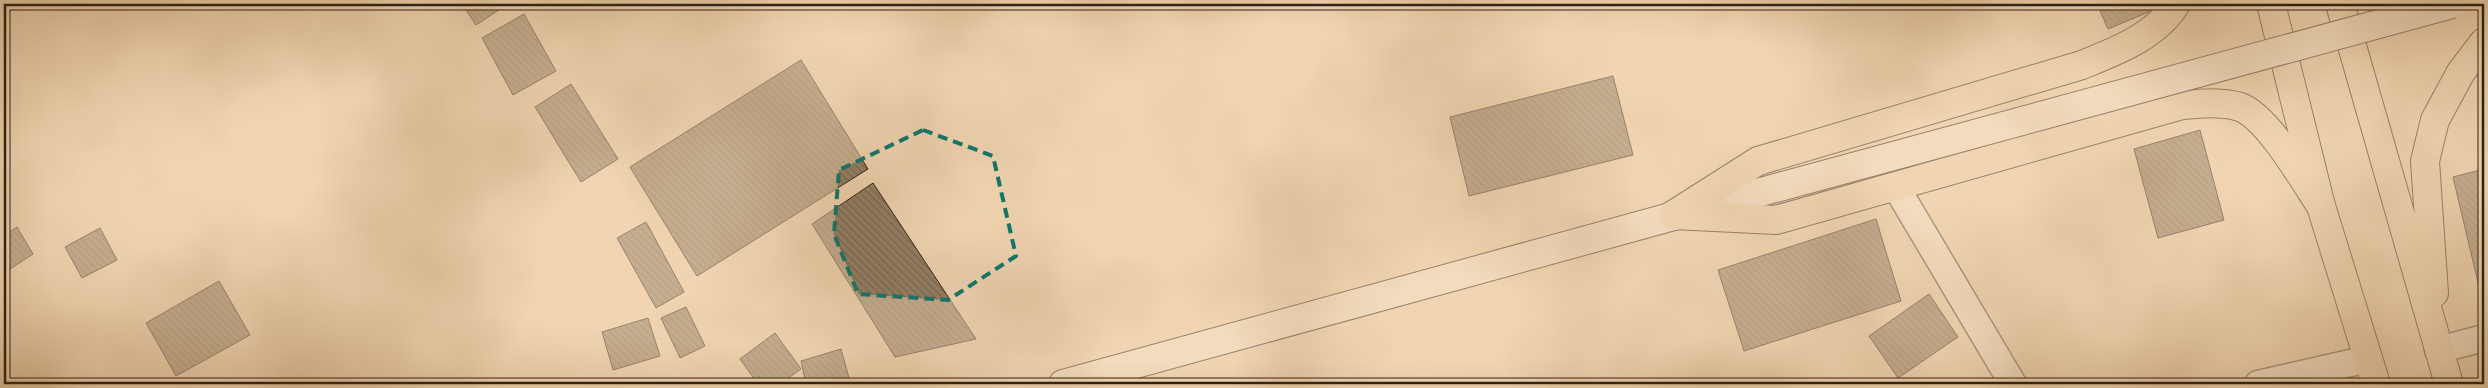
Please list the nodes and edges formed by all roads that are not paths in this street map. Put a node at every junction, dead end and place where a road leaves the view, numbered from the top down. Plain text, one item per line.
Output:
1 (2176, 4) edge
2 (2271, 4) edge
3 (2340, 4) edge
4 (2452, 4) edge
5 (2484, 42) edge
6 (1896, 187) junction
7 (2321, 206) junction
8 (1673, 215) junction
9 (2484, 338) edge
10 (2438, 350) junction
11 (2368, 359) junction
12 (1063, 384) edge
13 (2013, 384) edge
14 (2258, 384) edge
15 (2376, 384) edge
16 (2449, 384) edge

1 - 8 highway
2 - 7 highway
3 - 10 highway
4 - 8 main road, bridge
5 - 10 highway
6 - 7 highway
6 - 8 highway
6 - 13 street
7 - 11 highway
8 - 12 main road
9 - 10 street
10 - 16 highway
11 - 14 street
11 - 15 highway

